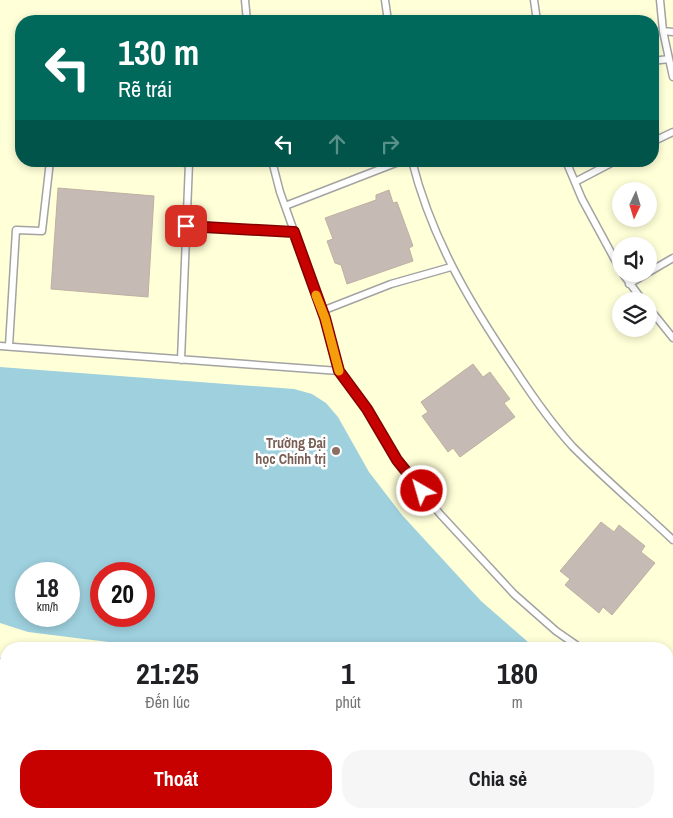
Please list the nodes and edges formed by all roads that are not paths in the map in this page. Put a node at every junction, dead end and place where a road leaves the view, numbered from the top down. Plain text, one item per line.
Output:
1 (245, 0) edge
2 (385, 0) edge
3 (534, 0) edge
4 (660, 0) edge
5 (246, 15) edge
6 (387, 15) edge
7 (536, 15) edge
8 (663, 31) junction
9 (673, 32) edge
10 (669, 59) junction
11 (659, 60) edge
12 (673, 77) edge
13 (673, 132) edge
14 (659, 139) edge
15 (49, 167) edge
16 (189, 167) edge
17 (274, 167) edge
18 (386, 167) edge
19 (413, 167) edge
20 (569, 167) edge
21 (604, 167) edge
22 (575, 182) junction
23 (286, 206) junction
24 (186, 226) junction
25 (294, 232) junction
26 (612, 254) edge
27 (673, 258) edge
28 (451, 267) junction
29 (657, 267) edge
30 (632, 282) edge
31 (629, 284) joint
32 (636, 292) edge
33 (322, 311) junction
34 (657, 318) edge
35 (673, 338) edge
36 (0, 346) edge
37 (9, 346) junction
38 (181, 360) junction
39 (339, 371) junction
40 (673, 540) edge
41 (572, 642) edge

1 - 5 lane
2 - 6 lane
3 - 7 lane
4 - 8 lane
8 - 9 lane
8 - 10 lane
10 - 11 lane
10 - 12 lane
13 - 14 lane
15 - 37 lane
16 - 24 lane
17 - 23 lane
18 - 23 lane
19 - 28 lane
20 - 22 lane
21 - 22 lane
22 - 26 lane
23 - 25 lane
24 - 25 lane
24 - 38 lane
25 - 33 lane
27 - 29 lane
28 - 33 lane
28 - 40 lane
30 - 31 lane
31 - 32 lane
33 - 39 lane
34 - 35 lane
36 - 37 lane
37 - 38 lane
38 - 39 lane
39 - 41 lane

